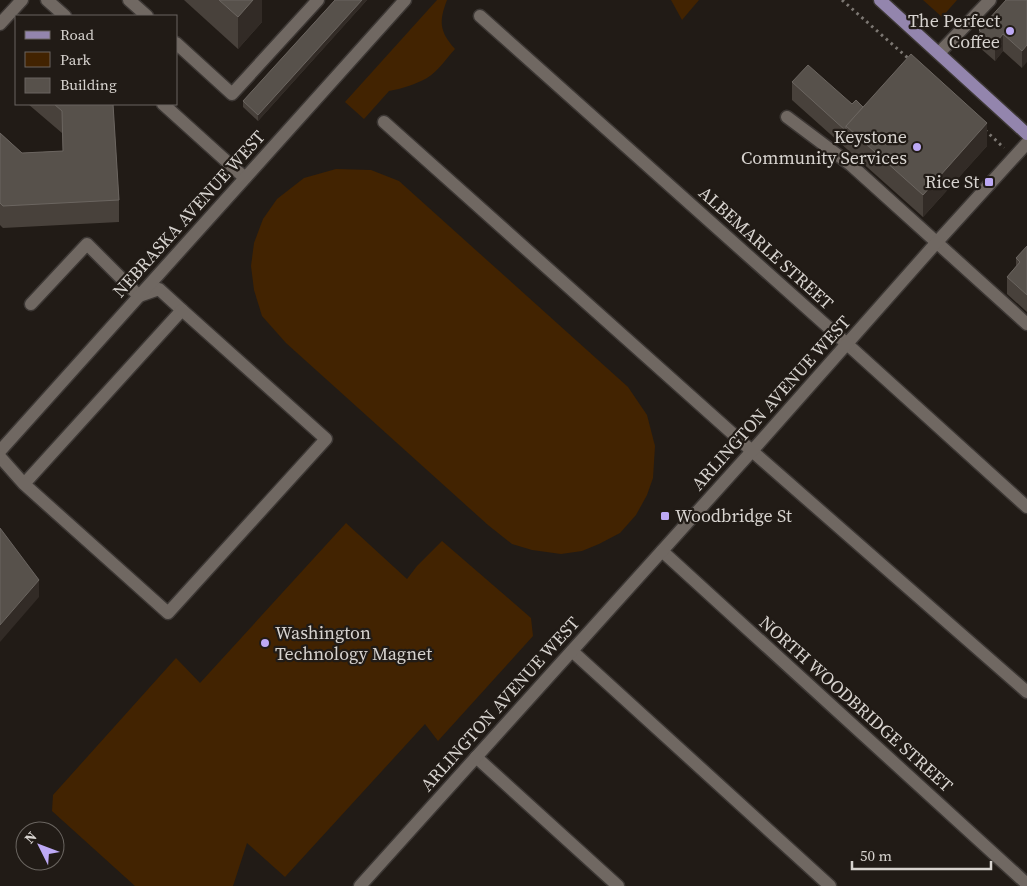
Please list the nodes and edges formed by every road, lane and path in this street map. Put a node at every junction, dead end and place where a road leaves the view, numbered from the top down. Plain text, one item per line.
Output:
1 (22, 0) edge
2 (47, 0) edge
3 (129, 0) edge
4 (318, 0) edge
5 (405, 0) edge
6 (842, 0) edge
7 (880, 0) edge
8 (990, 0) edge
9 (64, 15) edge
10 (146, 15) edge
11 (480, 16) dead end
12 (0, 24) edge
13 (178, 45) edge
14 (939, 53) junction
15 (915, 64) edge
16 (163, 105) edge
17 (787, 117) dead end
18 (384, 122) dead end
19 (980, 125) edge
20 (1027, 134) edge
21 (1027, 143) edge
22 (1015, 157) junction
23 (245, 178) junction
24 (937, 242) junction
25 (139, 296) junction
26 (31, 304) dead end
27 (182, 310) junction
28 (1027, 324) edge
29 (847, 344) junction
30 (0, 450) edge
31 (752, 451) junction
32 (0, 457) edge
33 (24, 484) junction
34 (1027, 508) edge
35 (662, 551) junction
36 (572, 651) junction
37 (1027, 692) edge
38 (476, 757) junction
39 (1027, 884) edge
40 (360, 886) edge
41 (618, 886) edge
42 (830, 886) edge

1 - 12 street
2 - 9 street
3 - 10 street
4 - 13 street
5 - 23 street, NEBRASKA AVENUE WEST
6 - 15 path
7 - 14 main road
8 - 14 street
11 - 29 street, ALBEMARLE STREET
14 - 20 main road
16 - 23 street
17 - 24 street
18 - 31 street
19 - 22 path
21 - 22 street, ARLINGTON AVENUE WEST
22 - 24 street, ARLINGTON AVENUE WEST
23 - 25 street, NEBRASKA AVENUE WEST
24 - 28 street
24 - 29 street, ARLINGTON AVENUE WEST
25 - 26 street
25 - 27 street
25 - 30 street, NEBRASKA AVENUE WEST
27 - 33 street
27 - 33 street
29 - 31 street, ARLINGTON AVENUE WEST
29 - 34 street, ALBEMARLE STREET
31 - 35 street, ARLINGTON AVENUE WEST
31 - 37 street
32 - 33 street
35 - 36 street, ARLINGTON AVENUE WEST
35 - 39 street, NORTH WOODBRIDGE STREET
36 - 38 street, ARLINGTON AVENUE WEST
36 - 42 street
38 - 40 street, ARLINGTON AVENUE WEST
38 - 41 street

